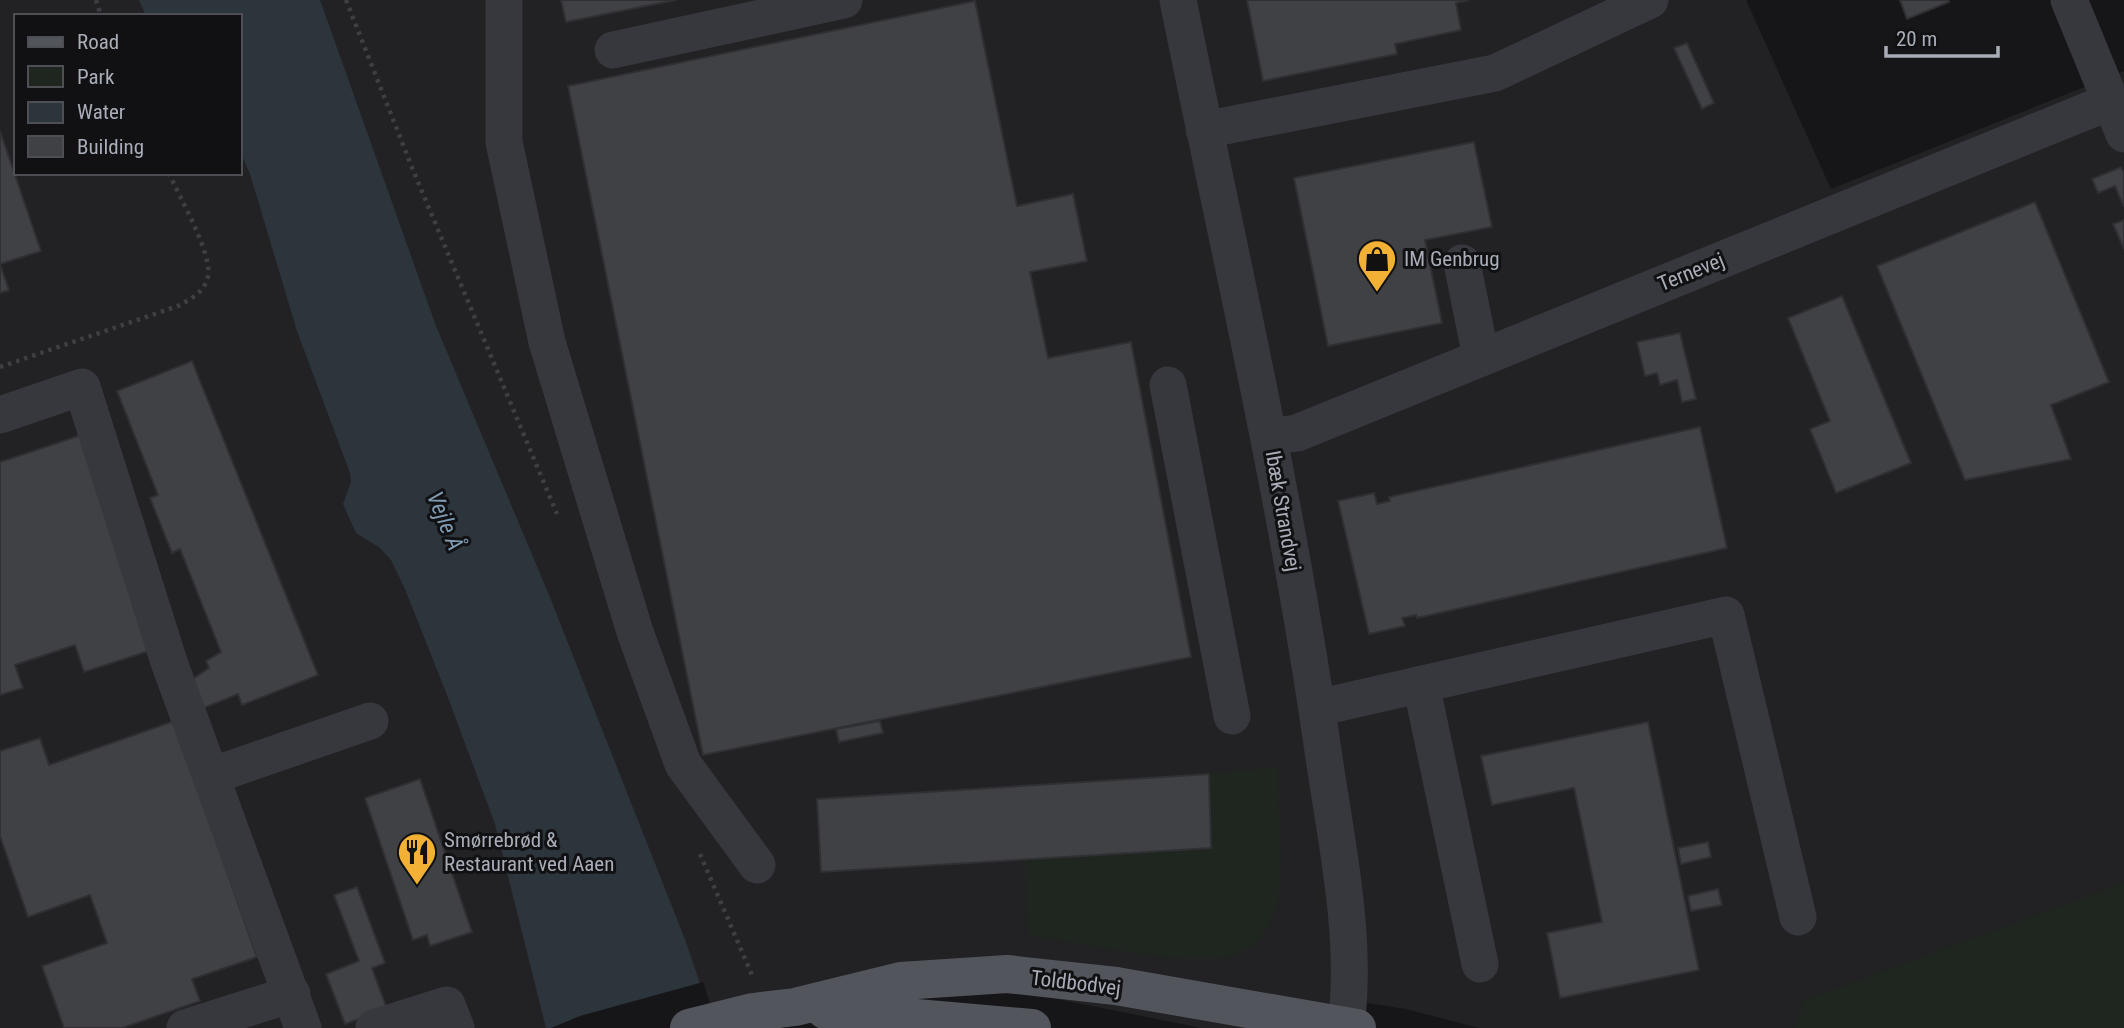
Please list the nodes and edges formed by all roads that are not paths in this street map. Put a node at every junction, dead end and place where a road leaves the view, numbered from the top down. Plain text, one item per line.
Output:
1 (504, 0) edge
2 (844, 0) edge
3 (1178, 0) edge
4 (1650, 0) edge
5 (2069, 0) edge
6 (613, 50) dead end
7 (2117, 118) edge
8 (1204, 130) junction
9 (1462, 263) dead end
10 (1481, 358) junction
11 (1168, 385) dead end
12 (0, 415) edge
13 (1270, 437) junction
14 (1421, 684) junction
15 (1317, 708) junction
16 (1232, 716) dead end
17 (370, 721) dead end
18 (211, 775) junction
19 (757, 865) dead end
20 (1798, 917) dead end
21 (1480, 964) dead end
22 (795, 1007) junction
23 (297, 1011) edge
24 (1350, 1027) edge
25 (186, 1028) edge
26 (374, 1028) edge
27 (456, 1028) edge
28 (689, 1028) edge
29 (1032, 1028) edge

1 - 19 street
2 - 6 street
3 - 8 street, Ibæk Strandvej
4 - 8 street
5 - 7 street
7 - 10 street, Ternevej
8 - 13 street, Ibæk Strandvej
9 - 10 street
10 - 13 street, Ternevej
11 - 16 street
12 - 18 street
13 - 15 street, Ibæk Strandvej
14 - 15 street
14 - 20 street
14 - 21 street
15 - 24 street, Ibæk Strandvej
17 - 18 street
18 - 23 street
22 - 24 main road, Toldbodvej
22 - 28 main road, Toldbodvej
22 - 29 main road, Toldbodvej
23 - 25 street
26 - 27 street

